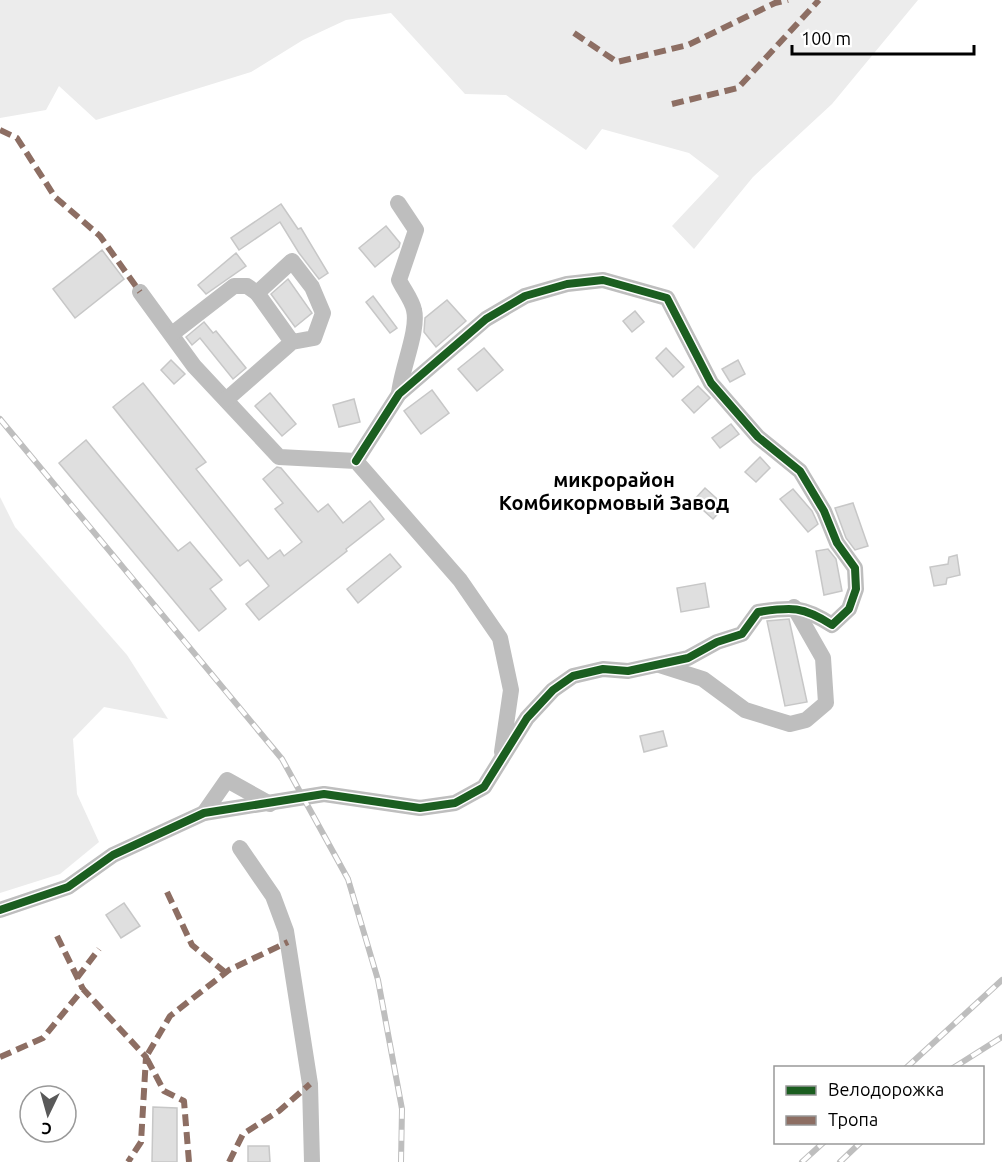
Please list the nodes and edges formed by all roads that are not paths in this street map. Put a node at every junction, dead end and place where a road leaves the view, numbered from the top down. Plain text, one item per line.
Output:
1 (398, 203) dead end
2 (140, 292) dead end
3 (257, 293) junction
4 (172, 333) junction
5 (292, 342) junction
6 (399, 394) junction
7 (227, 399) junction
8 (356, 461) junction
9 (794, 607) junction
10 (832, 625) junction
11 (823, 658) junction
12 (656, 663) junction
13 (500, 765) junction
14 (270, 804) junction
15 (204, 813) junction
16 (240, 848) dead end
17 (0, 910) edge
18 (312, 1162) edge

1 - 6 street
2 - 4 street
3 - 4 street
3 - 5 street
3 - 5 street
4 - 7 street
5 - 7 street
6 - 8 street
6 - 10 street
7 - 8 street
8 - 13 street
9 - 10 street
9 - 11 street
9 - 12 street
10 - 11 street
11 - 12 street
12 - 13 street
13 - 14 street
14 - 15 street
14 - 15 street
15 - 17 street
16 - 18 street

